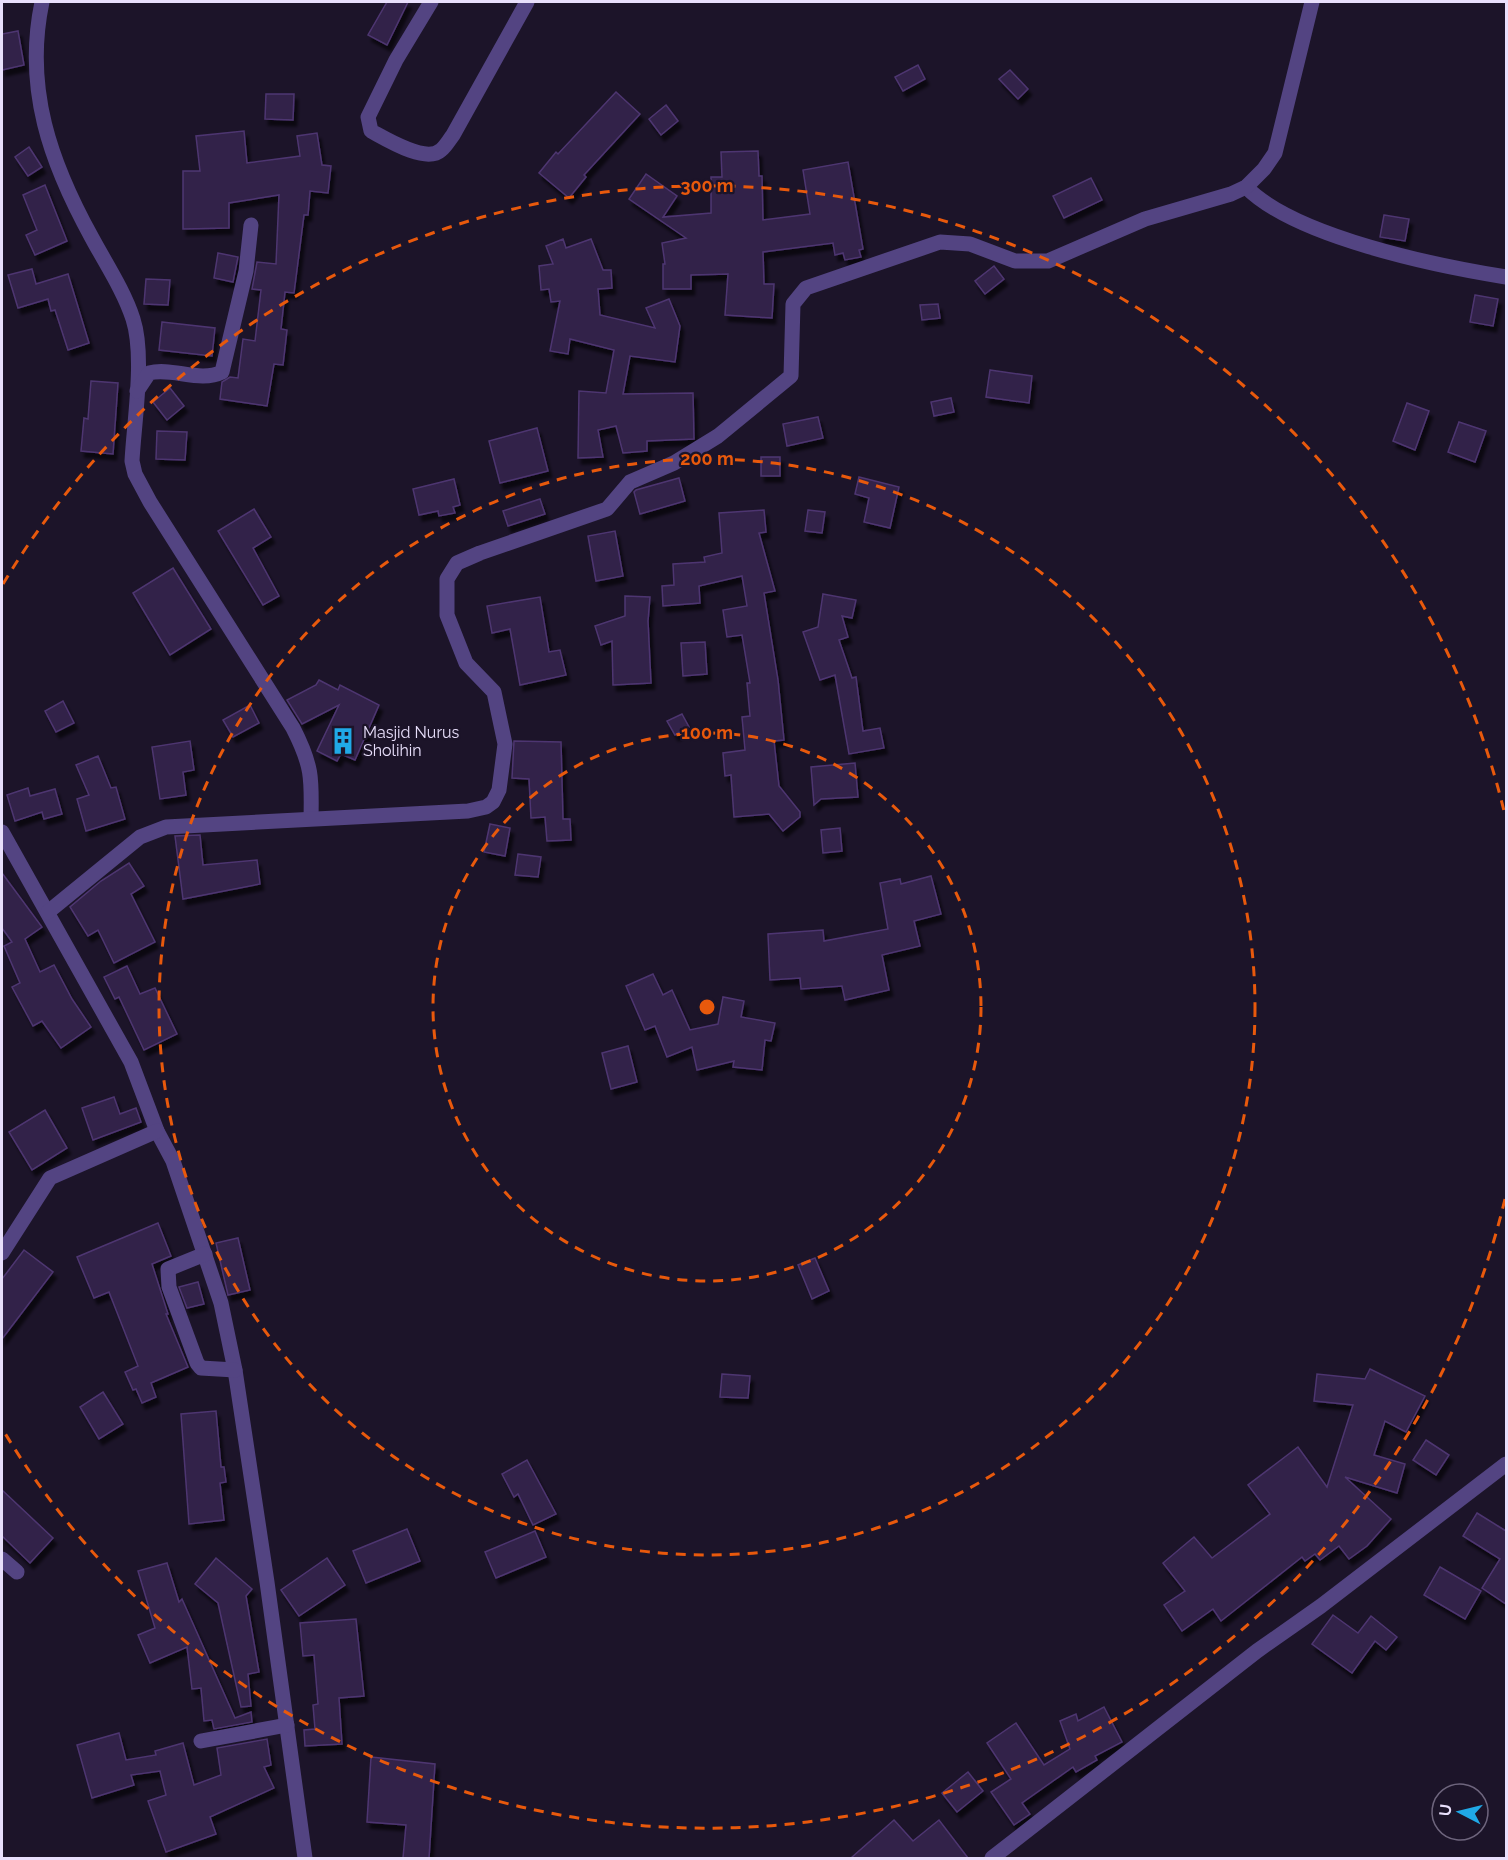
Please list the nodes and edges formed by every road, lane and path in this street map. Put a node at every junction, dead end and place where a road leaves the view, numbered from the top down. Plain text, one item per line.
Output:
1 (42, 2) edge
2 (431, 2) edge
3 (527, 2) edge
4 (1312, 2) edge
5 (1246, 187) junction
6 (251, 225) dead end
7 (1506, 278) edge
8 (135, 394) junction
9 (311, 818) junction
10 (2, 832) edge
11 (48, 912) junction
12 (157, 1131) junction
13 (2, 1253) edge
14 (205, 1254) junction
15 (235, 1370) junction
16 (1506, 1464) edge
17 (2, 1559) edge
18 (17, 1572) dead end
19 (287, 1725) junction
20 (201, 1740) dead end
21 (305, 1858) edge
22 (992, 1858) edge

1 - 8 street
2 - 3 street
4 - 5 street
5 - 7 street
5 - 9 street
6 - 8 street
8 - 9 street
9 - 11 street
10 - 11 street
11 - 12 street
12 - 13 street
12 - 14 street
14 - 15 street
14 - 15 street
15 - 19 street
16 - 22 street
17 - 18 street
19 - 20 street
19 - 21 street

